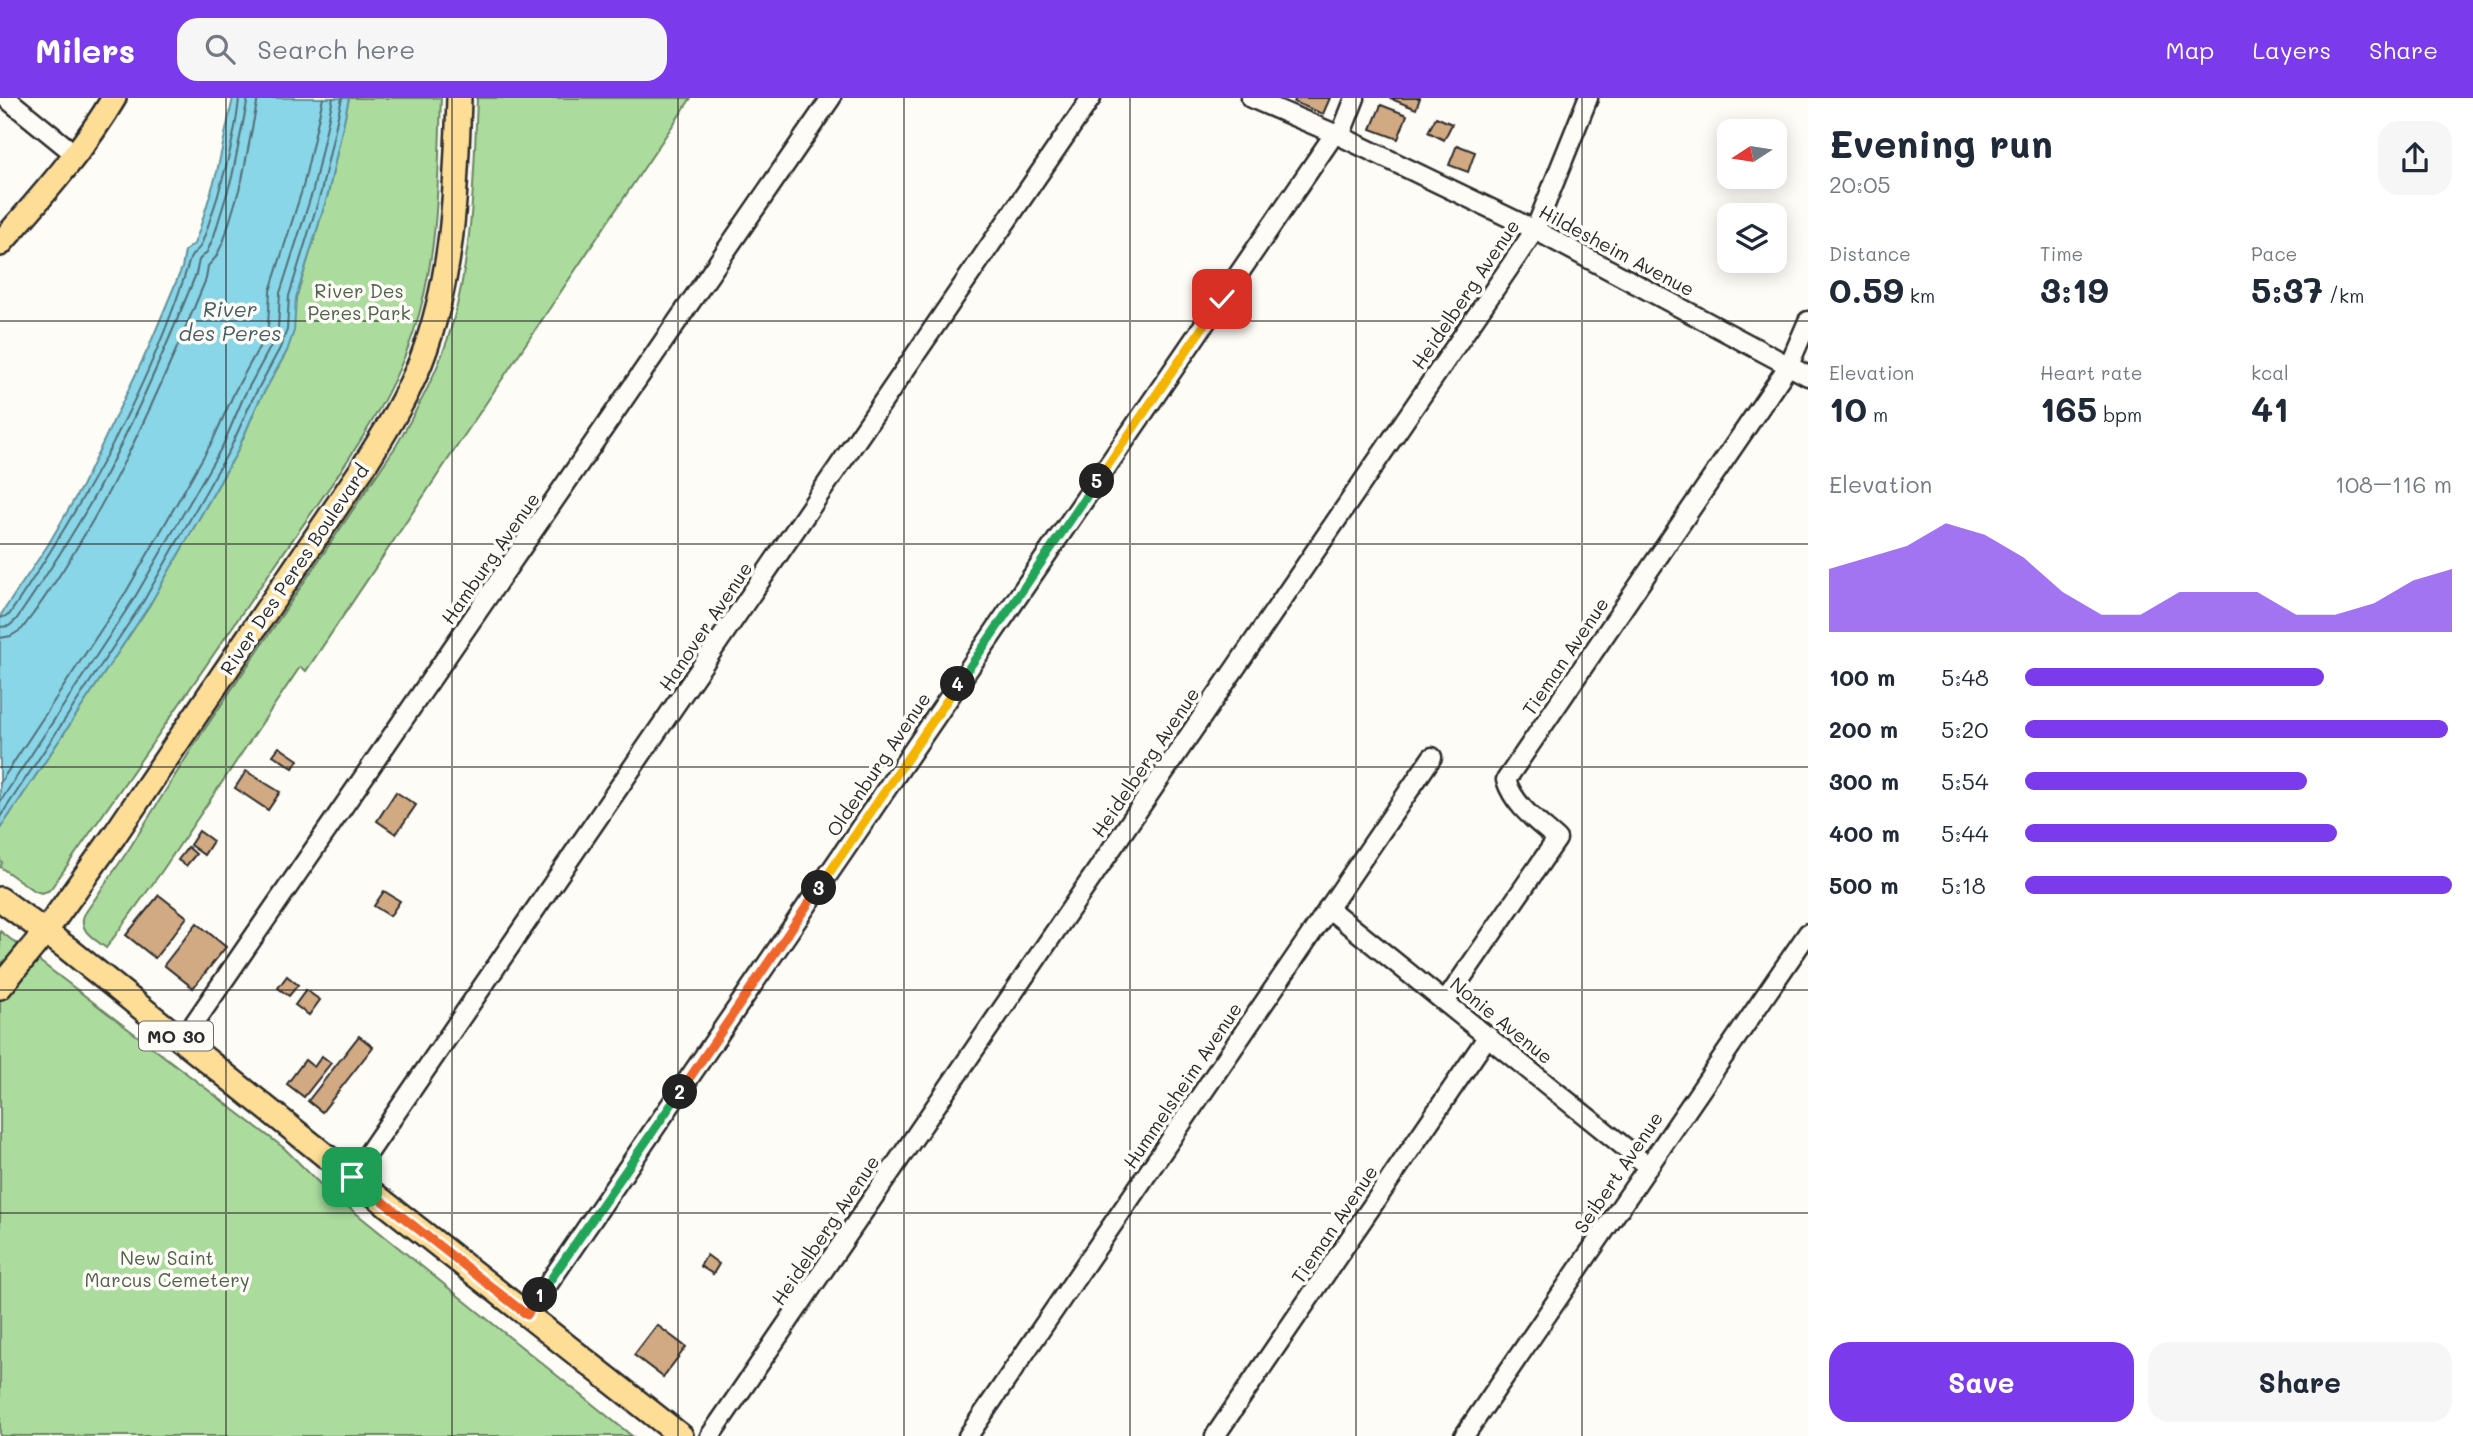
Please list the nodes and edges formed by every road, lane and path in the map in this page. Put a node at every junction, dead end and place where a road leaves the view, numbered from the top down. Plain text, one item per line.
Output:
1 (6, 98) edge
2 (114, 98) edge
3 (459, 98) edge
4 (831, 98) edge
5 (1091, 98) edge
6 (1251, 98) edge
7 (1355, 98) edge
8 (1588, 98) edge
9 (1337, 134) junction
10 (76, 155) junction
11 (1535, 230) junction
12 (0, 244) edge
13 (1808, 321) edge
14 (1789, 365) junction
15 (1808, 376) edge
16 (1432, 757) dead end
17 (0, 899) edge
18 (1328, 908) junction
19 (45, 932) junction
20 (1805, 944) edge
21 (0, 987) edge
22 (1445, 1002) junction
23 (1488, 1036) junction
24 (182, 1041) junction
25 (1648, 1166) junction
26 (352, 1177) junction
27 (527, 1315) junction
28 (681, 1436) edge
29 (710, 1436) edge
30 (968, 1436) edge
31 (1215, 1436) edge
32 (1464, 1436) edge

1 - 10 street
2 - 10 main road
3 - 19 main road, River Des Peres Boulevard
4 - 24 street, Hamburg Avenue
5 - 26 street, Hanover Avenue
6 - 9 street, Hildesheim Avenue
7 - 9 street, Oldenburg Avenue
8 - 11 street, Heidelberg Avenue
9 - 11 street, Hildesheim Avenue
9 - 27 street, Oldenburg Avenue
10 - 12 main road
11 - 14 street, Hildesheim Avenue
11 - 29 street, Heidelberg Avenue
13 - 14 street, Tieman Avenue
14 - 15 street, Hildesheim Avenue
14 - 22 street, Tieman Avenue
16 - 18 street, Hummelsheim Avenue
17 - 19 main road, MO 30
18 - 22 street, Nonie Avenue
18 - 30 street, Hummelsheim Avenue
19 - 21 main road, River Des Peres Boulevard
19 - 24 main road, MO 30
20 - 25 street, Seibert Avenue
22 - 23 street, Nonie Avenue
23 - 25 street, Nonie Avenue
23 - 31 street, Tieman Avenue
24 - 26 main road, MO 30
25 - 32 street, Seibert Avenue
26 - 27 main road, MO 30
27 - 28 main road, MO 30

